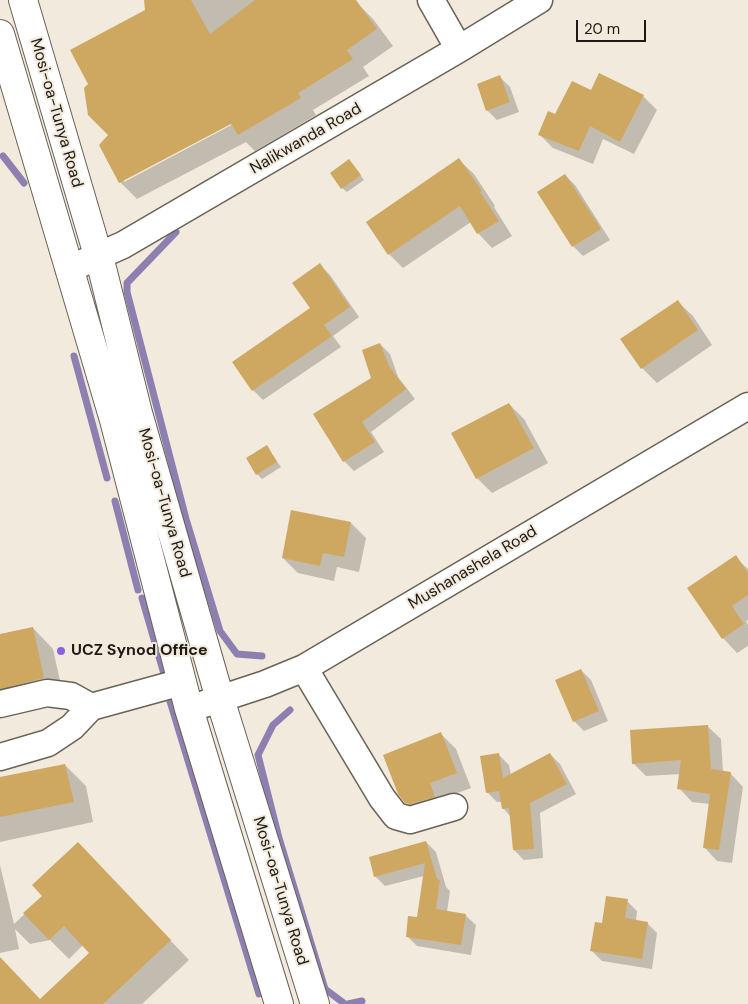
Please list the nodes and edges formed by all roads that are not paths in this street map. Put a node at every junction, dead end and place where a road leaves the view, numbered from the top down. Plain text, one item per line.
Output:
1 (23, 0) edge
2 (431, 0) edge
3 (539, 0) edge
4 (0, 34) edge
5 (459, 49) junction
6 (98, 257) junction
7 (68, 269) junction
8 (748, 406) edge
9 (304, 668) junction
10 (182, 682) junction
11 (220, 699) junction
12 (0, 704) edge
13 (91, 708) junction
14 (189, 708) junction
15 (0, 757) edge
16 (454, 807) dead end
17 (279, 1004) edge
18 (316, 1004) edge

1 - 6 main road, Mosi-oa-Tunya Road
2 - 5 street
3 - 5 street, Nalikwanda Road
4 - 7 main road, Mosi-oa-Tunya Road
5 - 6 street, Nalikwanda Road
6 - 7 street, Nalikwanda Road
6 - 11 main road, Mosi-oa-Tunya Road
7 - 10 main road, Mosi-oa-Tunya Road
8 - 9 street, Mushanashela Road
9 - 11 street, Mushanashela Road
9 - 16 street
10 - 13 street
10 - 14 main road, Mosi-oa-Tunya Road
11 - 14 street, Mushanashela Road
11 - 18 main road, Mosi-oa-Tunya Road
12 - 13 street
13 - 15 street
14 - 17 main road, Mosi-oa-Tunya Road

